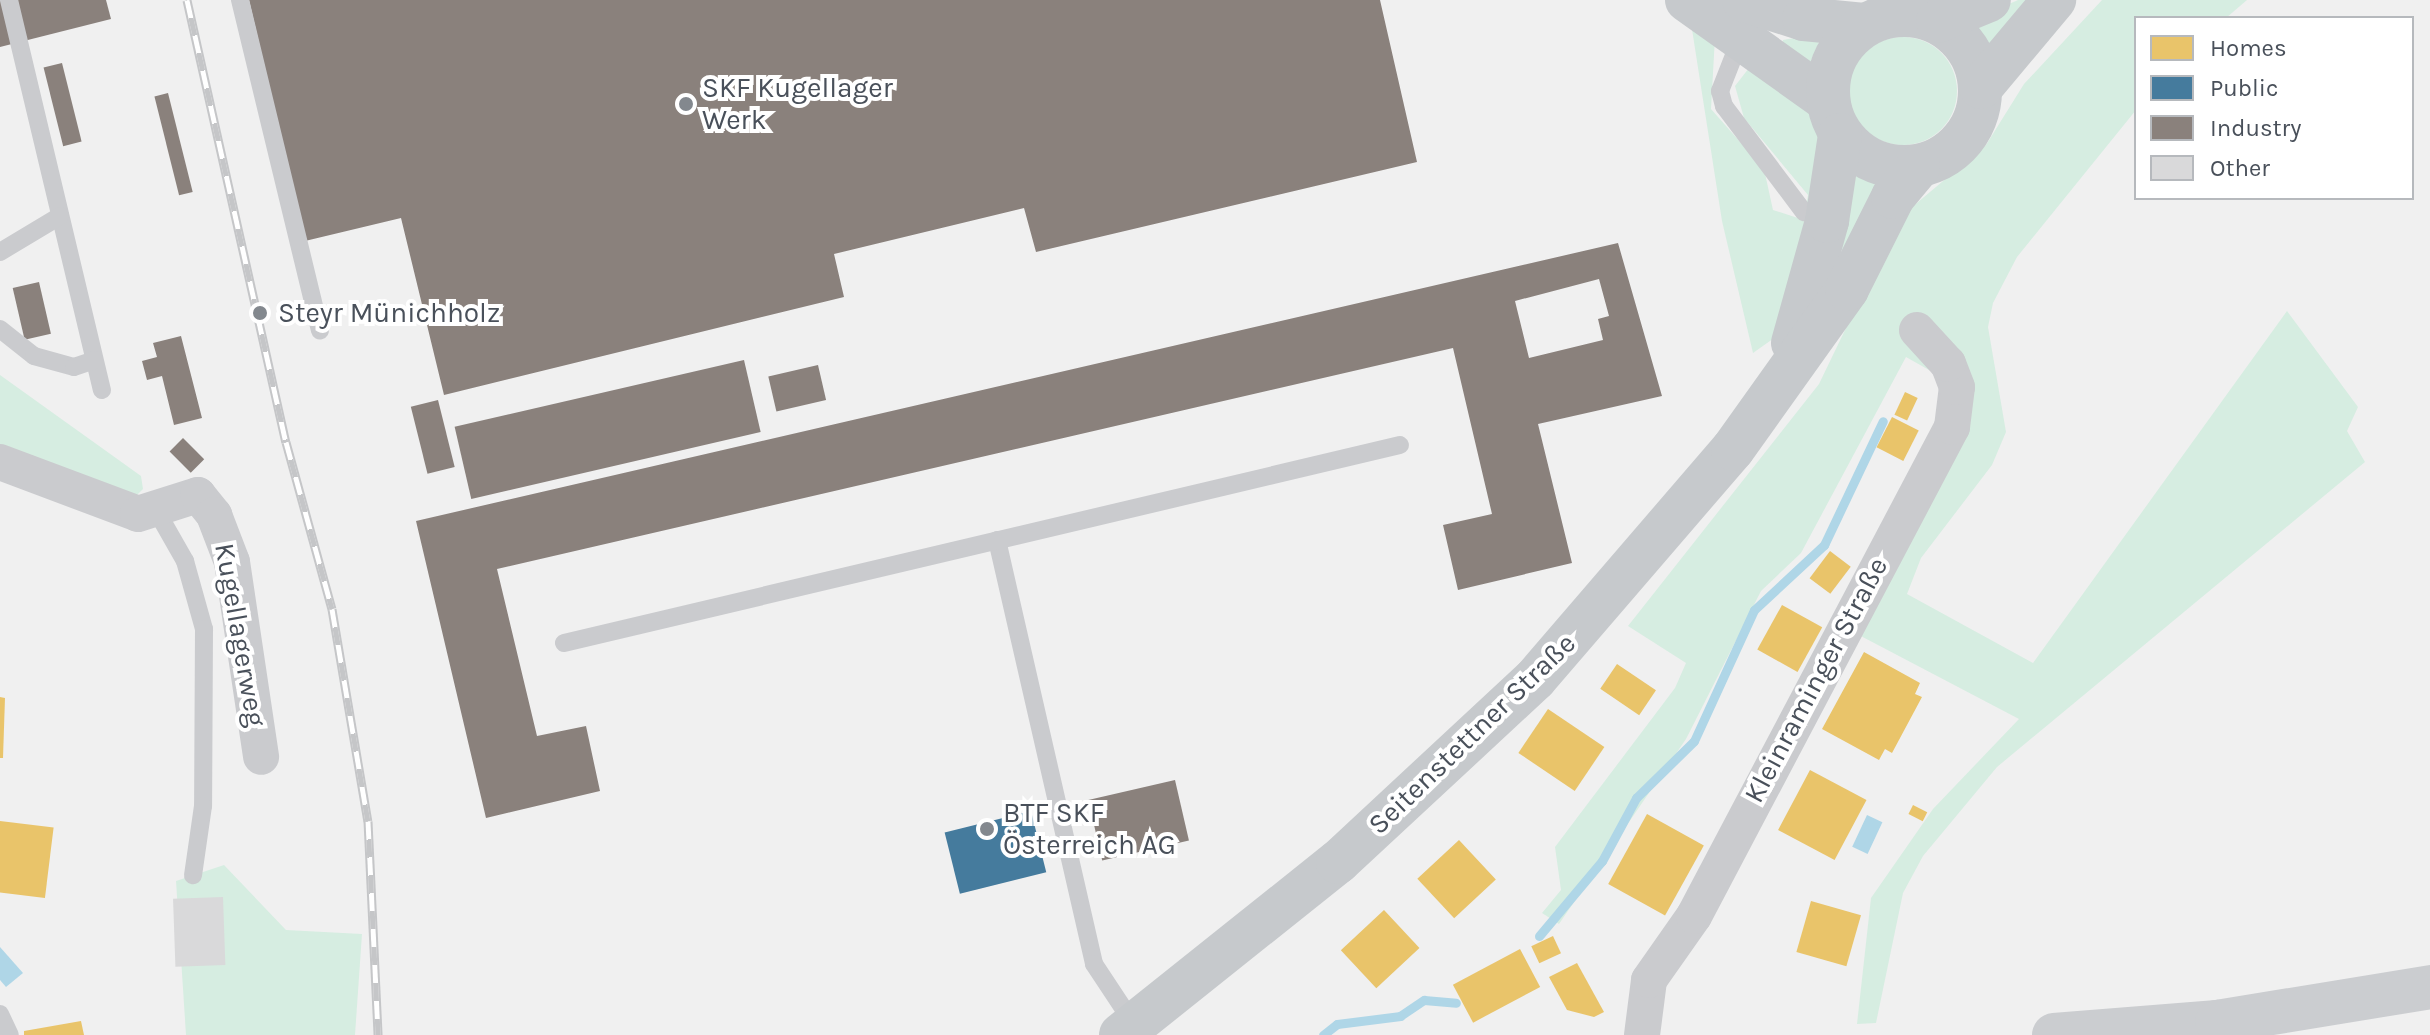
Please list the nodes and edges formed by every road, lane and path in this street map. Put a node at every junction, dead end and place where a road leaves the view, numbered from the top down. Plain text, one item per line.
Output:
1 (9, 0) edge
2 (240, 0) edge
3 (1687, 0) edge
4 (1989, 0) edge
5 (2054, 0) edge
6 (1748, 12) edge
7 (1938, 21) junction
8 (1864, 25) junction
9 (1981, 87) junction
10 (1834, 118) junction
11 (1918, 167) junction
12 (1804, 212) dead end
13 (60, 216) junction
14 (0, 252) edge
15 (0, 329) edge
16 (320, 330) dead end
17 (1917, 330) dead end
18 (94, 360) junction
19 (1778, 387) junction
20 (102, 390) dead end
21 (1400, 445) dead end
22 (0, 462) edge
23 (156, 510) junction
24 (997, 540) junction
25 (564, 643) dead end
26 (261, 757) dead end
27 (193, 875) dead end
28 (2430, 987) edge
29 (0, 1014) edge
30 (1128, 1030) edge
31 (10, 1035) edge
32 (1642, 1035) edge
33 (2054, 1035) edge

1 - 13 lane
2 - 16 lane
3 - 6 main road
4 - 7 main road
5 - 9 main road
6 - 8 main road
6 - 10 main road
6 - 12 lane
7 - 8 main road
7 - 9 main road
8 - 10 main road
9 - 11 main road
10 - 11 main road
10 - 19 main road, Seitenstettner Straße
11 - 19 main road, Seitenstettner Straße
13 - 14 lane
13 - 18 lane
15 - 18 lane
17 - 32 street, Kleinraminger Straße
18 - 20 lane
19 - 30 main road, Seitenstettner Straße
21 - 24 lane
22 - 23 street
23 - 26 street, Kugellagerweg
23 - 27 lane
24 - 25 lane
24 - 30 lane
28 - 33 main road
29 - 31 lane

